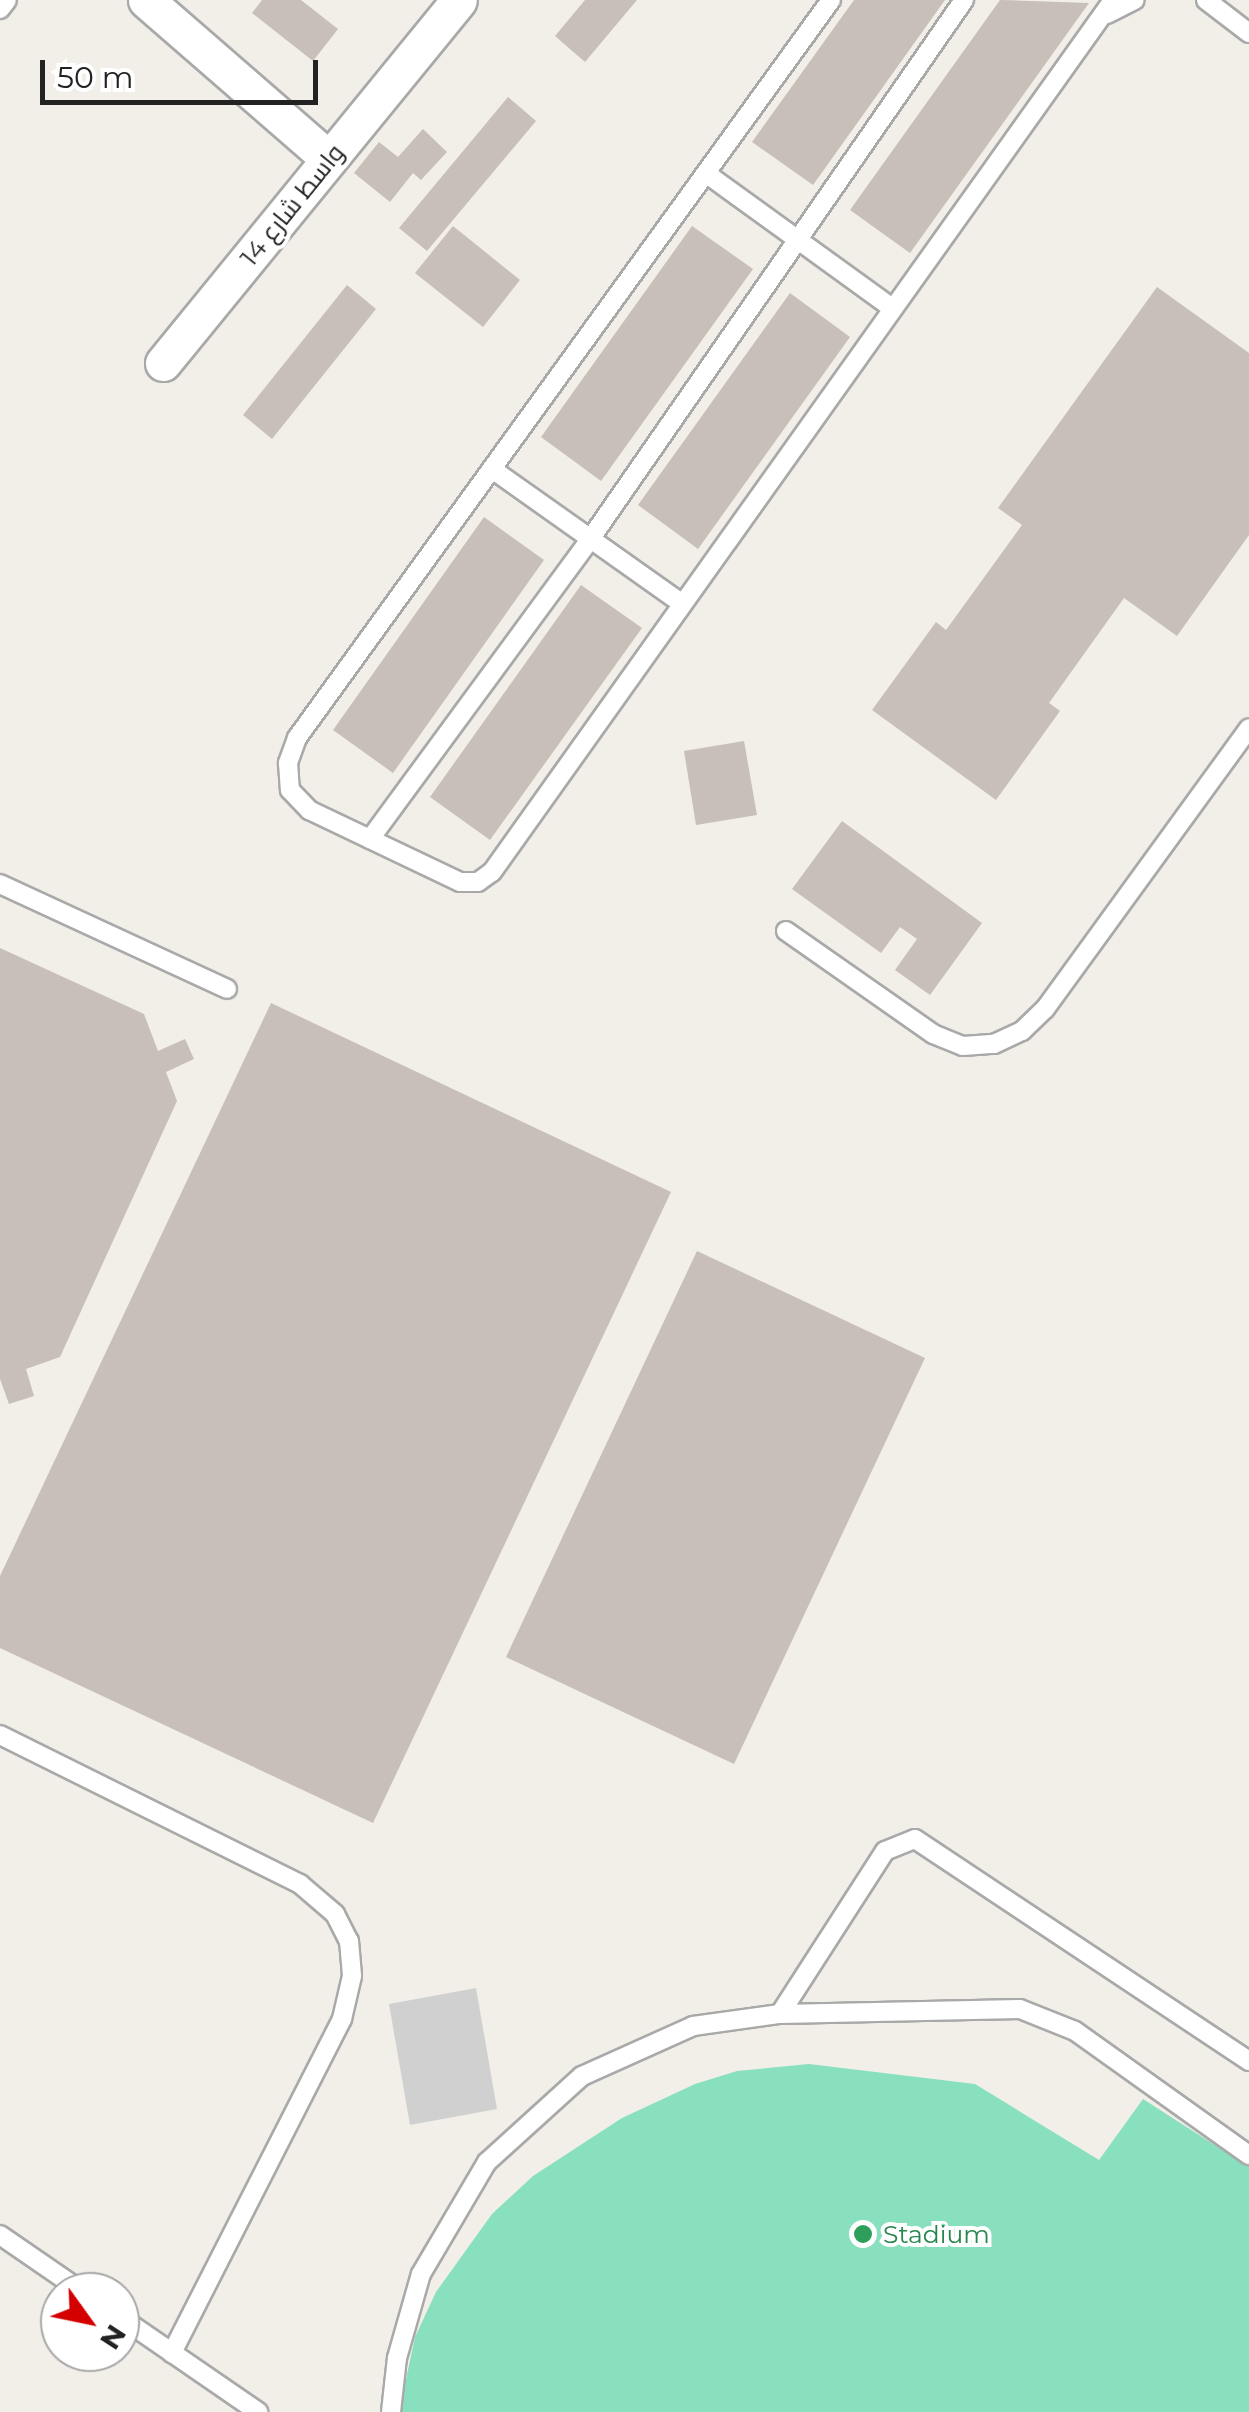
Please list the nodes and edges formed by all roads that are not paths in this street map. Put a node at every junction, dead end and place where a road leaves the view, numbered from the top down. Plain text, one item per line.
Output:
1 (6, 0) edge
2 (146, 0) edge
3 (459, 0) edge
4 (831, 0) edge
5 (964, 0) edge
6 (1135, 0) edge
7 (1206, 0) edge
8 (1110, 7) edge
9 (0, 9) edge
10 (1249, 32) edge
11 (330, 159) junction
12 (707, 174) junction
13 (800, 241) junction
14 (892, 307) junction
15 (164, 363) dead end
16 (492, 469) junction
17 (591, 538) junction
18 (681, 603) junction
19 (1249, 728) edge
20 (370, 839) junction
21 (0, 884) edge
22 (786, 931) dead end
23 (227, 989) dead end
24 (0, 1735) edge
25 (780, 2014) junction
26 (1249, 2061) edge
27 (1249, 2155) edge
28 (0, 2234) edge
29 (54, 2272) edge
30 (140, 2331) edge
31 (172, 2353) junction
32 (387, 2408) edge
33 (258, 2412) edge

1 - 9 lane
2 - 11 street
3 - 11 street, واسط شارع 14
4 - 12 lane
5 - 13 lane
6 - 8 lane
7 - 10 lane
8 - 14 lane
11 - 15 street, واسط شارع 14
12 - 13 lane
12 - 16 lane
13 - 14 lane
13 - 17 lane
14 - 18 lane
16 - 17 lane
16 - 20 lane
17 - 18 lane
17 - 20 lane
18 - 20 lane
19 - 22 lane
21 - 23 lane
24 - 31 lane
25 - 26 lane
25 - 27 lane
25 - 32 lane
28 - 29 lane
30 - 31 lane
31 - 33 lane

